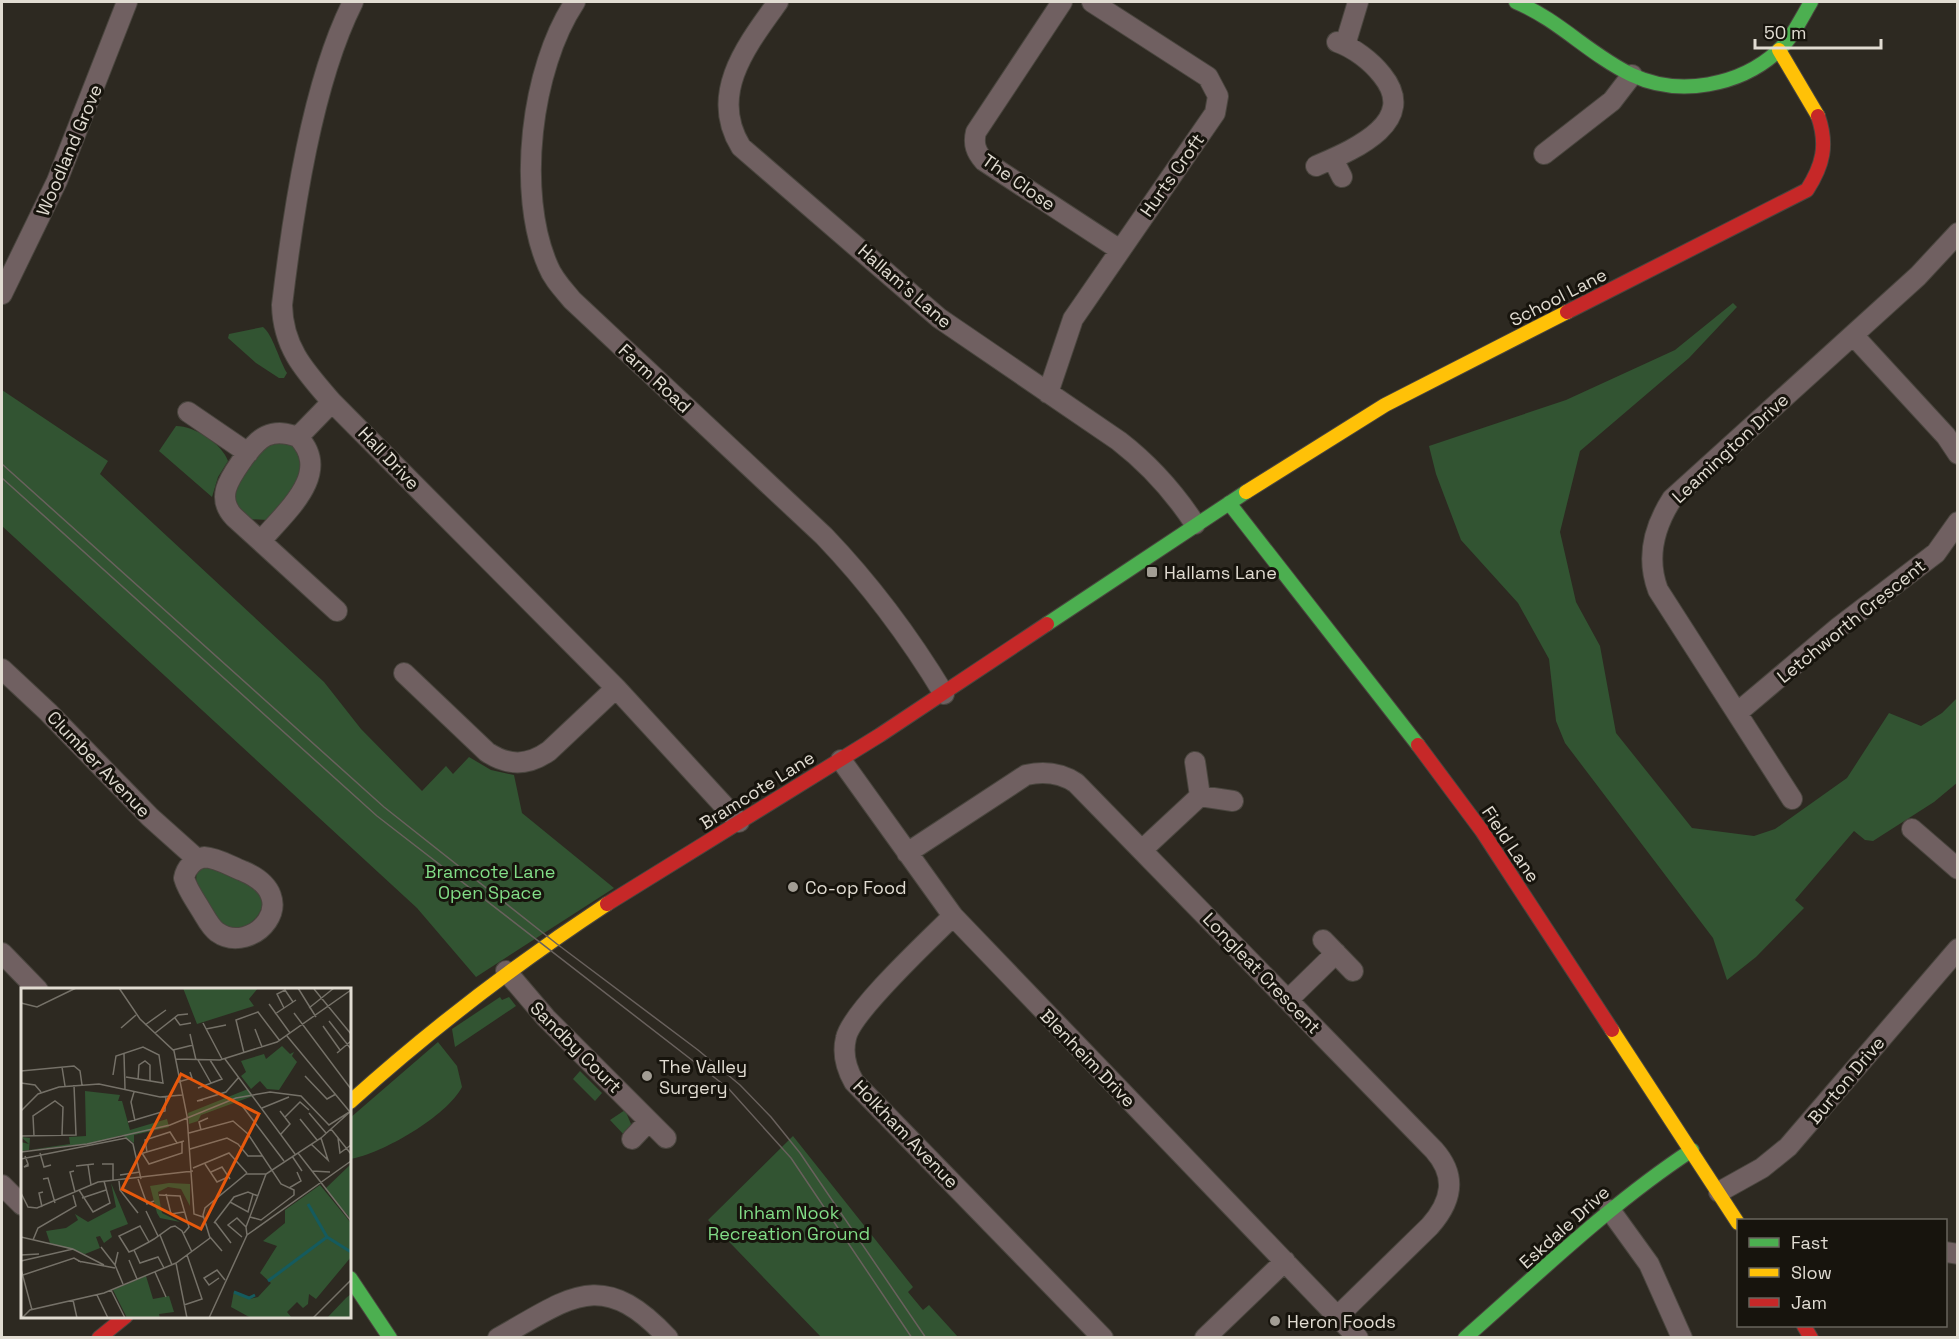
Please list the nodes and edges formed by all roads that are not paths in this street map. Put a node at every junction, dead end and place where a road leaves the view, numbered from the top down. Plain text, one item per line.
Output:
1 (127, 2) edge
2 (353, 2) edge
3 (575, 2) edge
4 (778, 2) edge
5 (1062, 2) edge
6 (1092, 2) edge
7 (1358, 2) edge
8 (1515, 2) edge
9 (1811, 2) edge
10 (1546, 7) edge
11 (1779, 50) junction
12 (1632, 75) junction
13 (1544, 154) dead end
14 (1342, 177) dead end
15 (1958, 233) edge
16 (1120, 250) junction
17 (2, 294) edge
18 (1853, 335) junction
19 (1048, 393) junction
20 (332, 402) junction
21 (188, 412) dead end
22 (298, 437) junction
23 (248, 453) junction
24 (1958, 454) edge
25 (1229, 503) junction
26 (1958, 522) edge
27 (1195, 524) junction
28 (261, 541) junction
29 (337, 611) dead end
30 (2, 669) edge
31 (404, 673) dead end
32 (616, 688) junction
33 (944, 694) junction
34 (1737, 713) junction
35 (840, 760) junction
36 (1195, 762) dead end
37 (1200, 796) junction
38 (1792, 799) dead end
39 (1233, 801) dead end
40 (739, 822) junction
41 (1912, 829) dead end
42 (1142, 850) junction
43 (907, 853) junction
44 (197, 859) junction
45 (1958, 868) edge
46 (953, 916) junction
47 (1958, 949) edge
48 (2, 953) edge
49 (506, 971) junction
50 (1353, 971) dead end
51 (36, 988) edge
52 (1288, 1000) junction
53 (351, 1101) edge
54 (649, 1121) junction
55 (666, 1138) dead end
56 (632, 1139) dead end
57 (1692, 1150) junction
58 (2, 1185) edge
59 (1719, 1192) junction
60 (21, 1204) edge
61 (1610, 1210) junction
62 (1737, 1221) edge
63 (1284, 1261) junction
64 (351, 1280) edge
65 (1338, 1316) junction
66 (125, 1318) edge
67 (1471, 1335) edge
68 (99, 1338) edge
69 (390, 1338) edge
70 (498, 1338) edge
71 (668, 1338) edge
72 (1103, 1338) edge
73 (1205, 1338) edge
74 (1358, 1338) edge
75 (1682, 1338) edge

1 - 17 street, Woodland Grove
2 - 20 street, Hall Drive
3 - 33 street, Farm Road
4 - 19 street, Hallam's Lane
5 - 16 street, The Close
6 - 16 street, Hurts Croft
7 - 14 street
8 - 10 street
9 - 11 street
10 - 12 street
11 - 12 street
11 - 25 street, School Lane
12 - 13 street
15 - 18 street, Leamington Drive
16 - 19 street, Hurts Croft
18 - 24 street
18 - 34 street, Leamington Drive
19 - 27 street, Hallam's Lane
20 - 22 street
20 - 32 street, Hall Drive
21 - 23 street
22 - 23 street
22 - 28 street
23 - 28 street
25 - 27 street, School Lane
25 - 57 street, Field Lane
26 - 34 street, Letchworth Crescent
27 - 33 street, Bramcote Lane
28 - 29 street
30 - 44 street, Clumber Avenue
31 - 32 street
32 - 40 street, Hall Drive
33 - 35 street, Bramcote Lane
34 - 38 street, Leamington Drive
35 - 40 street, Bramcote Lane
35 - 43 street, Blenheim Drive
36 - 37 street
37 - 39 street
37 - 42 street
40 - 49 street, Bramcote Lane
41 - 45 street
42 - 43 street, Longleat Crescent
42 - 52 street, Longleat Crescent
43 - 46 street, Blenheim Drive
44 - 44 street
46 - 63 street, Blenheim Drive
46 - 72 street, Holkham Avenue
47 - 59 street, Burton Drive
48 - 51 street
49 - 53 street, Bramcote Lane
49 - 54 street, Sandby Court
50 - 52 street
52 - 65 street, Longleat Crescent
54 - 55 street, Sandby Court
54 - 56 street
57 - 59 street, Field Lane
57 - 61 street, Eskdale Drive
58 - 60 street
59 - 62 street, Field Lane
61 - 67 street, Eskdale Drive
61 - 75 street
63 - 65 street, Blenheim Drive
63 - 73 street
64 - 69 street
65 - 74 street, Blenheim Drive
66 - 68 street
70 - 71 street

